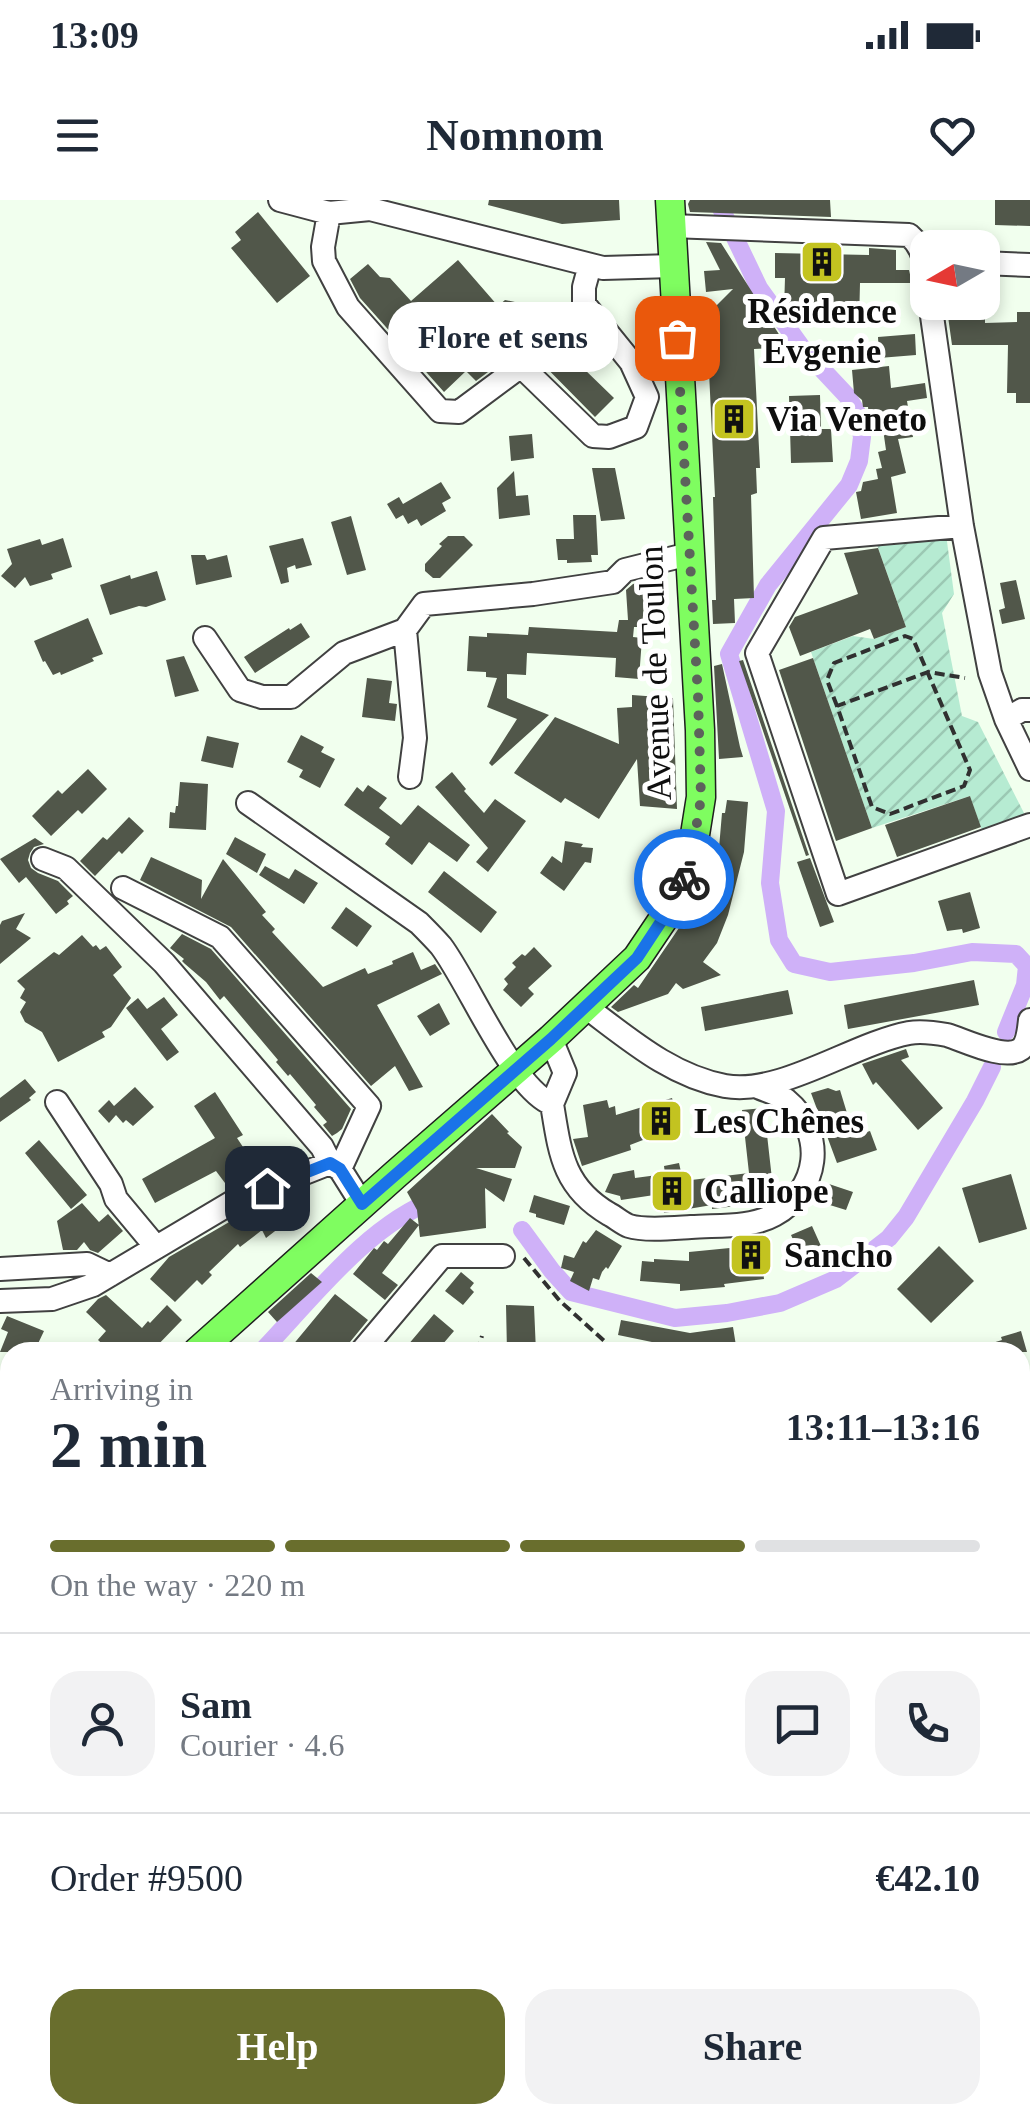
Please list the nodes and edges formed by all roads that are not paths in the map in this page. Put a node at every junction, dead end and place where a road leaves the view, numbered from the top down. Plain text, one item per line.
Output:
1 (280, 200) edge
2 (329, 213) junction
3 (670, 213) edge
4 (910, 237) edge
5 (1000, 264) edge
6 (1030, 265) edge
7 (590, 266) junction
8 (673, 266) junction
9 (933, 320) edge
10 (962, 526) junction
11 (688, 554) junction
12 (406, 630) junction
13 (206, 638) dead end
14 (1030, 710) edge
15 (1006, 719) junction
16 (1030, 769) edge
17 (410, 778) dead end
18 (248, 804) dead end
19 (1030, 826) edge
20 (43, 860) dead end
21 (123, 888) dead end
22 (586, 1007) junction
23 (1030, 1020) edge
24 (551, 1039) junction
25 (516, 1068) junction
26 (758, 1087) junction
27 (57, 1102) dead end
28 (552, 1104) junction
29 (335, 1166) junction
30 (362, 1204) junction
31 (156, 1246) junction
32 (513, 1256) road end
33 (0, 1269) edge
34 (110, 1275) junction
35 (0, 1301) edge
36 (208, 1342) edge
37 (369, 1342) edge

1 - 2 street
2 - 7 street
2 - 7 street
3 - 4 street
3 - 8 main road, Avenue de Toulon
5 - 6 street
7 - 8 street
8 - 11 main road, Avenue de Toulon
9 - 10 street
10 - 15 street
10 - 19 street
11 - 12 street
11 - 22 main road, Avenue de Toulon
12 - 13 street
12 - 17 street
14 - 15 street
15 - 16 street
18 - 25 street
20 - 29 street
21 - 29 street
22 - 24 main road, Avenue de Toulon
22 - 26 street
23 - 26 street
24 - 25 main road, Avenue de Toulon
24 - 28 street
25 - 28 street
25 - 30 main road, Avenue de Toulon
26 - 28 street
27 - 31 street
29 - 30 street
29 - 31 street
30 - 36 main road, Avenue de Toulon
31 - 34 street
32 - 37 street
33 - 34 street
34 - 35 street

